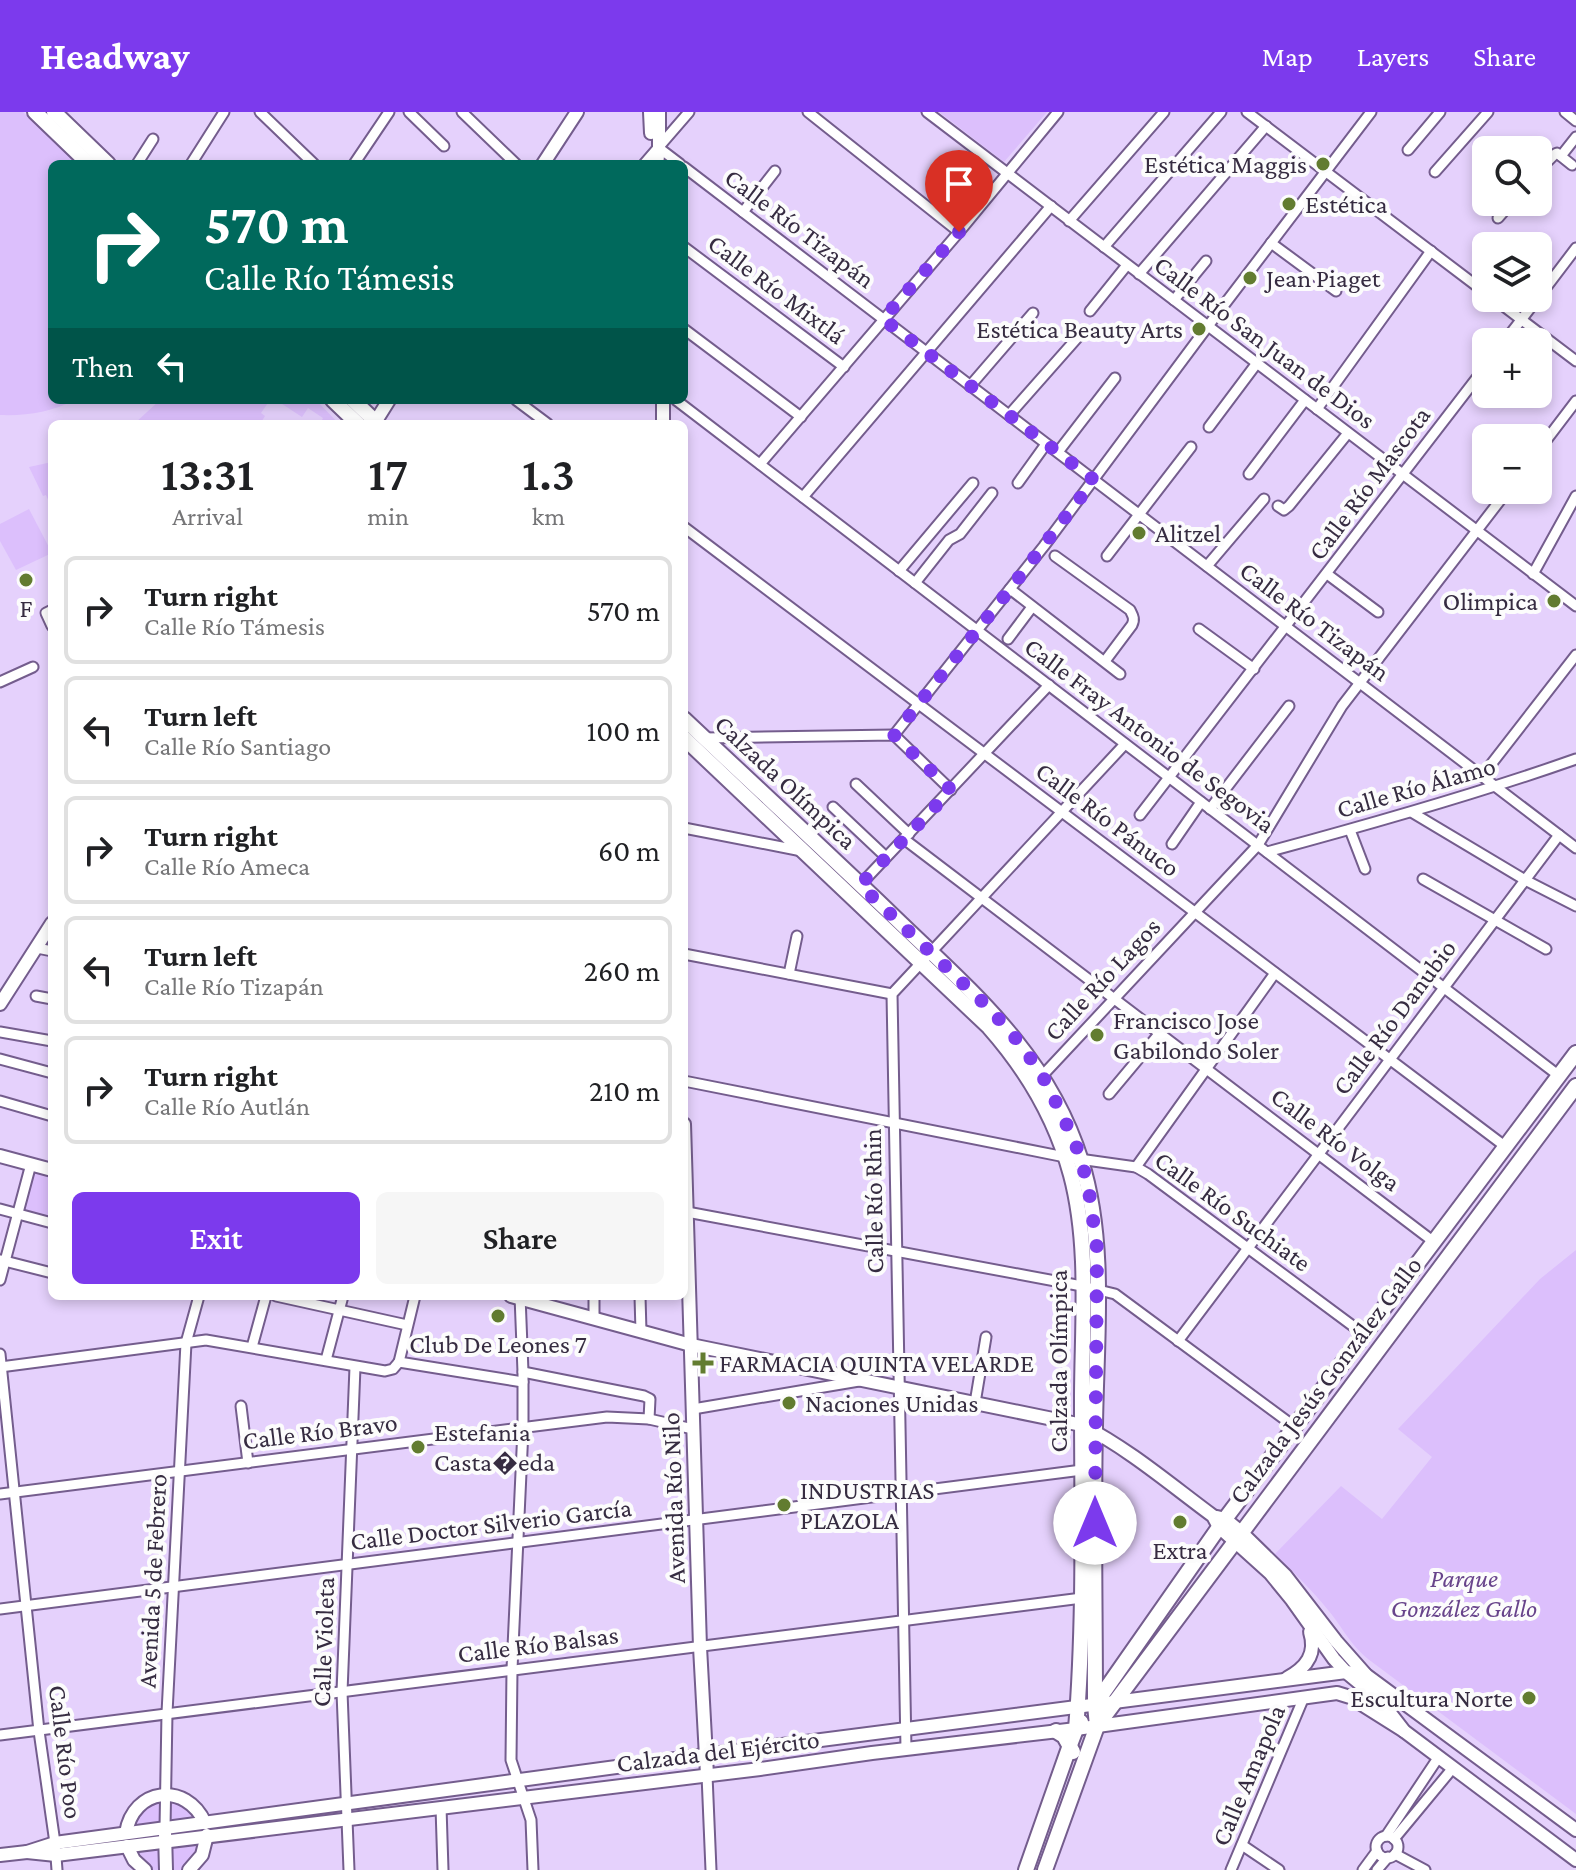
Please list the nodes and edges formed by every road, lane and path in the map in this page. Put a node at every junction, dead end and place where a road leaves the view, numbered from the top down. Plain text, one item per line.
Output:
1 (35, 112) edge
2 (224, 112) edge
3 (260, 112) edge
4 (389, 112) edge
5 (409, 112) edge
6 (462, 112) edge
7 (577, 112) edge
8 (650, 112) edge
9 (659, 112) edge
10 (689, 112) edge
11 (808, 112) edge
12 (927, 112) edge
13 (1058, 112) edge
14 (1164, 112) edge
15 (1221, 112) edge
16 (1371, 112) edge
17 (1440, 112) edge
18 (1488, 112) edge
19 (1565, 112) edge
20 (1251, 113) edge
21 (54, 116) edge
22 (1576, 121) edge
23 (1266, 126) junction
24 (1576, 137) edge
25 (153, 139) dead end
26 (444, 146) dead end
27 (1408, 150) dead end
28 (1552, 155) edge
29 (1561, 156) junction
30 (654, 159) edge
31 (86, 160) edge
32 (104, 160) edge
33 (140, 160) edge
34 (194, 160) edge
35 (310, 160) edge
36 (357, 160) edge
37 (512, 160) edge
38 (546, 160) edge
39 (1572, 165) dead end
40 (688, 171) edge
41 (775, 171) dead end
42 (1326, 171) junction
43 (1435, 172) dead end
44 (1007, 173) junction
45 (1051, 206) junction
46 (743, 212) junction
47 (1069, 221) junction
48 (959, 232) junction
49 (1271, 243) junction
50 (1104, 247) junction
51 (1576, 248) edge
52 (688, 250) edge
53 (1431, 251) junction
54 (1206, 261) dead end
55 (1127, 265) junction
56 (1139, 274) junction
57 (1552, 280) edge
58 (1472, 282) edge
59 (1336, 291) dead end
60 (1174, 300) junction
61 (1090, 311) dead end
62 (1511, 312) edge
63 (1527, 312) edge
64 (1033, 313) dead end
65 (883, 319) junction
66 (1521, 320) junction
67 (1208, 326) junction
68 (1515, 328) edge
69 (688, 332) edge
70 (1078, 337) dead end
71 (927, 352) junction
72 (1576, 361) edge
73 (1257, 363) junction
74 (844, 367) junction
75 (1115, 378) dead end
76 (1472, 384) edge
77 (970, 386) junction
78 (1305, 400) junction
79 (1576, 401) edge
80 (337, 404) edge
81 (357, 404) edge
82 (521, 404) edge
83 (681, 404) edge
84 (1317, 409) junction
85 (1009, 415) junction
86 (801, 417) junction
87 (354, 420) edge
88 (373, 420) edge
89 (541, 420) edge
90 (1209, 427) dead end
91 (1348, 433) junction
92 (1552, 433) edge
93 (1046, 444) junction
94 (1191, 447) dead end
95 (1058, 452) junction
96 (760, 464) junction
97 (1249, 474) dead end
98 (1403, 475) junction
99 (1094, 480) junction
100 (973, 483) dead end
101 (1018, 483) dead end
102 (992, 493) dead end
103 (1576, 496) edge
104 (803, 497) junction
105 (1264, 499) dead end
106 (1497, 504) edge
107 (1278, 506) dead end
108 (1139, 515) junction
109 (688, 530) edge
110 (1477, 531) junction
111 (1055, 556) dead end
112 (1107, 556) dead end
113 (1207, 566) junction
114 (899, 571) junction
115 (1327, 574) junction
116 (1533, 574) junction
117 (915, 583) junction
118 (1010, 589) junction
119 (1576, 606) edge
120 (1032, 607) junction
121 (1378, 612) dead end
122 (1286, 627) junction
123 (1199, 629) dead end
124 (978, 631) junction
125 (1008, 639) dead end
126 (1576, 655) edge
127 (1105, 661) junction
128 (33, 667) dead end
129 (1254, 669) junction
130 (1120, 674) dead end
131 (0, 682) edge
132 (1360, 683) junction
133 (1049, 685) junction
134 (918, 704) junction
135 (1289, 706) dead end
136 (688, 723) edge
137 (894, 735) junction
138 (704, 738) junction
139 (688, 742) edge
140 (1125, 744) junction
141 (985, 754) junction
142 (1576, 759) edge
143 (1482, 776) junction
144 (1170, 778) junction
145 (856, 784) dead end
146 (1497, 787) junction
147 (951, 790) junction
148 (1201, 802) junction
149 (833, 807) dead end
150 (1210, 809) junction
151 (1062, 812) junction
152 (1413, 813) junction
153 (1140, 815) dead end
154 (688, 829) edge
155 (1350, 830) junction
156 (1559, 835) junction
157 (906, 837) junction
158 (1172, 844) dead end
159 (1258, 845) junction
160 (1576, 848) edge
161 (804, 852) junction
162 (1267, 852) junction
163 (886, 857) junction
164 (1365, 869) dead end
165 (1423, 879) dead end
166 (1525, 880) junction
167 (860, 885) junction
168 (981, 898) junction
169 (1576, 906) edge
170 (1194, 912) junction
171 (1495, 920) junction
172 (48, 930) edge
173 (797, 936) dead end
174 (37, 948) junction
175 (1546, 949) dead end
176 (48, 950) edge
177 (688, 955) edge
178 (926, 958) junction
179 (1275, 973) junction
180 (789, 974) junction
181 (1444, 988) junction
182 (892, 994) junction
183 (36, 996) dead end
184 (48, 998) edge
185 (1114, 999) junction
186 (0, 1004) edge
187 (0, 1032) edge
188 (1160, 1033) junction
189 (48, 1040) edge
190 (1576, 1053) edge
191 (0, 1059) edge
192 (1390, 1060) junction
193 (1576, 1064) edge
194 (1206, 1067) junction
195 (48, 1072) edge
196 (1560, 1074) junction
197 (1042, 1076) junction
198 (688, 1082) edge
199 (1576, 1086) edge
200 (1109, 1094) dead end
201 (0, 1101) edge
202 (48, 1115) edge
203 (893, 1123) junction
204 (1506, 1147) junction
205 (1319, 1154) junction
206 (0, 1156) edge
207 (1065, 1157) junction
208 (1081, 1160) junction
209 (31, 1164) junction
210 (1136, 1167) junction
211 (48, 1169) edge
212 (0, 1209) edge
213 (688, 1212) edge
214 (18, 1214) junction
215 (48, 1222) edge
216 (1434, 1242) junction
217 (688, 1245) edge
218 (1248, 1248) junction
219 (896, 1251) junction
220 (2, 1260) edge
221 (48, 1272) edge
222 (0, 1280) edge
223 (1082, 1286) junction
224 (1098, 1289) junction
225 (198, 1300) edge
226 (265, 1300) edge
227 (294, 1300) edge
228 (342, 1300) edge
229 (414, 1300) edge
230 (517, 1300) edge
231 (528, 1300) edge
232 (594, 1300) edge
233 (640, 1300) edge
234 (339, 1310) junction
235 (594, 1319) junction
236 (407, 1325) junction
237 (641, 1332) junction
238 (1365, 1335) junction
239 (986, 1337) dead end
240 (1178, 1341) junction
241 (186, 1343) junction
242 (691, 1345) junction
243 (252, 1347) junction
244 (0, 1354) edge
245 (326, 1360) junction
246 (399, 1362) junction
247 (0, 1367) edge
248 (355, 1367) junction
249 (523, 1377) junction
250 (862, 1380) junction
251 (898, 1388) junction
252 (975, 1403) junction
253 (241, 1406) dead end
254 (693, 1409) junction
255 (649, 1419) junction
256 (1295, 1427) junction
257 (1088, 1428) junction
258 (523, 1429) junction
259 (693, 1429) junction
260 (4, 1430) edge
261 (352, 1449) junction
262 (248, 1463) junction
263 (1082, 1470) junction
264 (179, 1472) junction
265 (15, 1492) junction
266 (901, 1493) junction
267 (0, 1494) edge
268 (696, 1521) junction
269 (1219, 1521) junction
270 (1238, 1536) junction
271 (518, 1542) junction
272 (347, 1564) junction
273 (173, 1586) junction
274 (1082, 1598) junction
275 (27, 1606) junction
276 (0, 1609) edge
277 (1302, 1615) junction
278 (903, 1619) junction
279 (700, 1647) junction
280 (512, 1669) junction
281 (1346, 1672) junction
282 (1366, 1675) junction
283 (1262, 1684) junction
284 (342, 1692) junction
285 (1304, 1697) junction
286 (1114, 1703) junction
287 (1095, 1705) junction
288 (1078, 1708) junction
289 (167, 1713) junction
290 (1097, 1726) junction
291 (1076, 1729) junction
292 (905, 1730) junction
293 (39, 1731) junction
294 (1056, 1731) junction
295 (1404, 1731) junction
296 (0, 1735) edge
297 (1070, 1745) junction
298 (906, 1749) junction
299 (705, 1755) junction
300 (1438, 1758) junction
301 (1452, 1769) junction
302 (1079, 1772) junction
303 (707, 1775) junction
304 (517, 1781) junction
305 (1422, 1781) junction
306 (1435, 1790) junction
307 (166, 1795) junction
308 (524, 1798) junction
309 (347, 1803) junction
310 (441, 1807) junction
311 (347, 1819) junction
312 (206, 1829) junction
313 (1576, 1830) edge
314 (165, 1834) junction
315 (1390, 1837) junction
316 (126, 1840) junction
317 (1242, 1845) junction
318 (55, 1849) junction
319 (1377, 1851) junction
320 (0, 1855) edge
321 (1392, 1856) junction
322 (1576, 1860) edge
323 (57, 1870) edge
324 (145, 1870) edge
325 (166, 1870) edge
326 (189, 1870) edge
327 (349, 1870) edge
328 (443, 1870) edge
329 (533, 1870) edge
330 (711, 1870) edge
331 (1026, 1870) edge
332 (1045, 1870) edge
333 (1231, 1870) edge
334 (1279, 1870) edge
335 (1363, 1870) edge
336 (1377, 1870) edge
337 (1425, 1870) edge

1 - 21 main road
2 - 34 street
3 - 35 street
4 - 36 street
5 - 26 street
6 - 37 street
7 - 38 main road
8 - 30 main road
9 - 30 main road
10 - 30 street
11 - 48 street
12 - 44 street, Calle Río San Juan de Dios
13 - 44 street
14 - 47 street
15 - 50 street
16 - 42 street
17 - 27 street
18 - 43 street
19 - 22 street
20 - 23 street
21 - 31 main road
21 - 32 main road
23 - 42 street
23 - 56 street
24 - 29 street
25 - 33 street
28 - 29 street
29 - 39 street
40 - 46 street, Calle Río Tizapán
41 - 46 street
42 - 49 street
42 - 53 street
44 - 45 street, Calle Río San Juan de Dios
44 - 48 street
45 - 47 street, Calle Río San Juan de Dios
45 - 71 street
46 - 65 street, Calle Río Tizapán
47 - 50 street, Calle Río San Juan de Dios
48 - 65 street
49 - 59 street
49 - 67 street
50 - 55 street, Calle Río San Juan de Dios
51 - 57 street
52 - 74 street, Calle Río Mixtlá
53 - 58 street
53 - 84 street
54 - 60 street
55 - 56 street, Calle Río San Juan de Dios
55 - 61 street
56 - 60 street, Calle Río San Juan de Dios
60 - 67 street, Calle Río San Juan de Dios
62 - 66 street
63 - 66 street
64 - 77 street
65 - 71 street, Calle Río Tizapán
65 - 74 street
66 - 68 street
66 - 72 street
67 - 73 street, Calle Río San Juan de Dios
67 - 99 street
69 - 86 street
70 - 85 street
71 - 77 street, Calle Río Tizapán
71 - 104 street
73 - 78 street, Calle Río San Juan de Dios
73 - 90 street
74 - 86 street
75 - 95 street
76 - 98 street, Calle Río Mascota
77 - 85 street, Calle Río Tizapán
78 - 84 street, Calle Río San Juan de Dios
78 - 97 street
79 - 92 street
80 - 87 main road
81 - 88 main road
82 - 89 street
83 - 96 street, Calle Fray Antonio de Segovia
84 - 91 street, Calle Río San Juan de Dios
85 - 93 street, Calle Río Tizapán
86 - 96 street
91 - 98 street, Calle Río San Juan de Dios
91 - 107 street
93 - 95 street, Calle Río Tizapán
93 - 101 street
94 - 108 street
95 - 99 street, Calle Río Tizapán
96 - 104 street, Calle Fray Antonio de Segovia
98 - 110 street, Calle Río San Juan de Dios
98 - 115 street, Calle Río Mascota
99 - 108 street, Calle Río Tizapán
99 - 118 street
100 - 114 street
102 - 117 street
103 - 116 street
104 - 114 street, Calle Fray Antonio de Segovia
105 - 113 street
106 - 110 street, Calle Río Lagos
108 - 112 street
108 - 113 street, Calle Río Tizapán
109 - 134 street, Calle Río Pánuco
110 - 116 street, Calle Río San Juan de Dios
110 - 132 street, Calle Río Lagos
111 - 127 street
113 - 122 street, Calle Río Tizapán
114 - 117 street, Calle Fray Antonio de Segovia
115 - 121 street
115 - 122 street, Calle Río Mascota
116 - 119 street, Calle Río San Juan de Dios
117 - 124 street, Calle Fray Antonio de Segovia
118 - 120 street
118 - 124 street
120 - 125 street
120 - 127 street
122 - 129 street, Calle Río Mascota
122 - 132 street, Calle Río Tizapán
123 - 129 street
124 - 133 street, Calle Fray Antonio de Segovia
124 - 134 street
126 - 143 street
127 - 130 street
128 - 131 street
129 - 144 street, Calle Río Mascota
132 - 143 street, Calle Río Tizapán
132 - 159 street, Calle Río Lagos
133 - 140 street, Calle Fray Antonio de Segovia
133 - 141 street
134 - 137 street
134 - 141 street, Calle Río Pánuco
135 - 150 street
136 - 138 main road, Calzada Olímpica
137 - 138 street
137 - 147 street
138 - 167 main road, Calzada Olímpica
139 - 161 main road, Calzada Olímpica
140 - 144 street, Calle Fray Antonio de Segovia
140 - 151 street
141 - 147 street
141 - 151 street, Calle Río Pánuco
142 - 146 street, Calle Río Álamo
143 - 146 street, Calle Río Tizapán
144 - 148 street, Calle Fray Antonio de Segovia
144 - 153 street, Calle Río Mascota
145 - 157 street, Calle Río Volga
146 - 152 street, Calle Río Álamo
146 - 156 street, Calle Río Tizapán
147 - 157 street
148 - 150 street, Calle Fray Antonio de Segovia
148 - 158 street
149 - 163 street
150 - 159 street, Calle Fray Antonio de Segovia
151 - 168 street
151 - 170 street, Calle Río Pánuco
152 - 155 street, Calle Río Álamo
152 - 166 street
154 - 161 street
155 - 162 street, Calle Río Álamo
155 - 164 street
156 - 160 street, Calle Río Tizapán
156 - 166 street, Calle Río Danubio
157 - 163 street
157 - 168 street, Calle Río Volga
159 - 162 street, Calle Fray Antonio de Segovia
159 - 170 street, Calle Río Lagos
161 - 178 main road, Calzada Olímpica
162 - 181 street, Calle Fray Antonio de Segovia
163 - 167 street
165 - 171 street
166 - 169 street
166 - 171 street, Calle Río Danubio
167 - 178 main road, Calzada Olímpica
168 - 178 street
168 - 185 street, Calle Río Volga
170 - 179 street, Calle Río Pánuco
170 - 185 street, Calle Río Lagos
171 - 175 street
171 - 181 street, Calle Río Danubio
172 - 174 main road
173 - 180 street
174 - 176 street
174 - 186 main road
177 - 180 street
178 - 182 street
178 - 197 main road, Calzada Olímpica
178 - 207 main road, Calzada Olímpica
179 - 192 street, Calle Río Pánuco
179 - 194 street
180 - 182 street
181 - 192 street, Calle Río Danubio
181 - 196 street, Calle Fray Antonio de Segovia
182 - 203 street, Calle Río Rhin
183 - 184 street
185 - 188 street, Calle Río Volga
185 - 197 street, Calle Río Lagos
187 - 189 street
188 - 194 street, Calle Río Volga
188 - 200 street
190 - 196 main road, Calzada Jesús González Gallo
191 - 195 street
192 - 204 street, Calle Río Pánuco
192 - 205 street, Calle Río Danubio
193 - 196 main road
194 - 205 street, Calle Río Volga
194 - 210 street
196 - 204 main road, Calzada Jesús González Gallo
197 - 208 main road, Calzada Olímpica
198 - 203 street, Calle Río Suchiate
199 - 270 main road, Calzada Jesús González Gallo
201 - 202 street
203 - 207 street, Calle Río Suchiate
203 - 219 street, Calle Río Rhin
204 - 216 main road, Calzada Jesús González Gallo
205 - 216 street, Calle Río Volga
205 - 218 street, Calle Río Danubio
206 - 209 main road
207 - 208 street, Calle Río Suchiate
207 - 223 main road, Calzada Olímpica
208 - 210 street, Calle Río Suchiate
208 - 224 main road, Calzada Olímpica
209 - 211 main road
209 - 214 street
210 - 218 street, Calle Río Suchiate
212 - 214 street
213 - 219 street
214 - 215 street
214 - 220 street
216 - 238 main road, Calzada Jesús González Gallo
217 - 242 main road, Avenida Río Nilo
218 - 238 street, Calle Río Suchiate
218 - 240 street, Calle Río Danubio
219 - 223 street
219 - 251 street, Calle Río Rhin
220 - 221 street
220 - 222 street
223 - 224 street
223 - 257 main road, Calzada Olímpica
224 - 240 street
224 - 257 main road, Calzada Olímpica
225 - 241 street, Avenida 5 de Febrero
226 - 243 street
227 - 234 street
228 - 234 street
229 - 236 street
230 - 249 street
231 - 235 main road
232 - 235 street
233 - 237 street
234 - 236 street
234 - 245 street
235 - 237 main road
236 - 246 street
237 - 242 main road
238 - 256 main road, Calzada Jesús González Gallo
239 - 252 street
240 - 256 street
241 - 243 street
241 - 247 street
241 - 264 street, Avenida 5 de Febrero
242 - 250 main road
242 - 254 main road, Avenida Río Nilo
243 - 245 street
244 - 247 street, Calle Río Poo
245 - 248 street
246 - 248 street
246 - 249 street
247 - 260 street, Calle Río Poo
248 - 261 street, Calle Violeta
249 - 255 street
249 - 258 street
250 - 251 main road
250 - 254 street
251 - 252 main road
251 - 266 street, Calle Río Rhin
252 - 257 main road
253 - 262 street
254 - 259 main road, Avenida Río Nilo
255 - 258 street, Calle Río Bravo
255 - 259 street, Calle Río Bravo
256 - 269 main road, Calzada Jesús González Gallo
257 - 263 main road, Calzada Olímpica
257 - 269 main road
257 - 287 main road, Calzada Olímpica
258 - 261 street, Calle Río Bravo
258 - 271 street
259 - 268 main road, Avenida Río Nilo
260 - 265 street, Calle Río Poo
261 - 262 street, Calle Río Bravo
261 - 272 street, Calle Violeta
262 - 264 street, Calle Río Bravo
263 - 266 street, Calle Doctor Silverio García
263 - 274 main road, Calzada Olímpica
264 - 265 street, Calle Río Bravo
264 - 273 street, Avenida 5 de Febrero
265 - 267 street, Calle Río Bravo
265 - 275 street, Calle Río Poo
266 - 268 street, Calle Doctor Silverio García
266 - 278 street, Calle Río Rhin
268 - 271 street, Calle Doctor Silverio García
268 - 279 main road, Avenida Río Nilo
269 - 270 main road
269 - 287 main road, Calzada Jesús González Gallo
270 - 277 main road
270 - 282 main road
270 - 286 main road, Calzada Jesús González Gallo
271 - 272 street, Calle Doctor Silverio García
271 - 280 street
272 - 273 street, Calle Doctor Silverio García
272 - 284 street, Calle Violeta
273 - 275 street, Calle Doctor Silverio García
273 - 289 street, Avenida 5 de Febrero
274 - 278 street, Calle Río Balsas
274 - 288 main road, Calzada Olímpica
275 - 276 street, Calle Doctor Silverio García
275 - 293 street, Calle Río Poo
277 - 281 main road
277 - 283 main road
278 - 279 street, Calle Río Balsas
278 - 292 street, Calle Río Rhin
279 - 280 street, Calle Río Balsas
279 - 299 main road, Avenida Río Nilo
280 - 284 street, Calle Río Balsas
280 - 304 street
281 - 282 main road, Calzada del Ejército
281 - 283 main road, Calzada del Ejército
281 - 295 main road
282 - 313 main road
283 - 286 main road, Calzada del Ejército
284 - 289 street, Calle Río Balsas
284 - 309 street, Calle Violeta
285 - 290 main road, Calzada del Ejército
285 - 295 main road, Calzada del Ejército
285 - 317 street, Calle Amapola
286 - 287 main road, Calzada del Ejército
286 - 290 main road, Calzada Jesús González Gallo
287 - 288 main road, Calzada del Ejército
287 - 290 main road, Calzada Olímpica
287 - 291 main road, Calzada Jesús González Gallo
288 - 291 main road, Calzada Olímpica
288 - 292 main road, Calzada del Ejército
289 - 293 street, Calle Río Balsas
289 - 307 street, Avenida 5 de Febrero
290 - 291 main road, Calzada del Ejército
290 - 302 main road
291 - 294 main road, Calzada del Ejército
291 - 297 main road
292 - 298 street, Calle Río Rhin
292 - 299 main road, Calzada del Ejército
293 - 296 street, Calle Río Balsas
293 - 318 street, Calle Río Poo
294 - 297 main road
294 - 298 main road, Calzada del Ejército
295 - 300 main road
297 - 302 main road
297 - 331 main road
298 - 303 main road, Calzada del Ejército
299 - 303 main road, Avenida Río Nilo
299 - 304 main road, Calzada del Ejército
300 - 301 main road
300 - 305 street
301 - 306 street
301 - 322 main road
302 - 332 main road
303 - 308 main road, Calzada del Ejército
303 - 330 street, Avenida Río Nilo
304 - 308 street
304 - 309 main road, Calzada del Ejército
305 - 306 street
305 - 315 street
306 - 315 street
307 - 312 main road
307 - 314 street, Avenida 5 de Febrero
307 - 316 main road
308 - 310 main road, Calzada del Ejército
308 - 329 street
309 - 311 street, Calle Violeta
309 - 312 main road, Calzada del Ejército
310 - 311 main road, Calzada del Ejército
310 - 328 street
311 - 312 main road, Calzada del Ejército
311 - 327 street, Calle Violeta
312 - 314 main road, Calzada del Ejército
312 - 326 main road
314 - 316 main road, Calzada del Ejército
314 - 325 main road, Avenida 5 de Febrero
315 - 319 street
315 - 321 street
316 - 318 main road, Calzada del Ejército
316 - 324 main road
317 - 333 street, Calle Amapola
317 - 334 street
318 - 320 main road, Calzada del Ejército
318 - 323 street, Calle Río Poo
319 - 321 street
319 - 335 street
321 - 336 street
321 - 337 street

